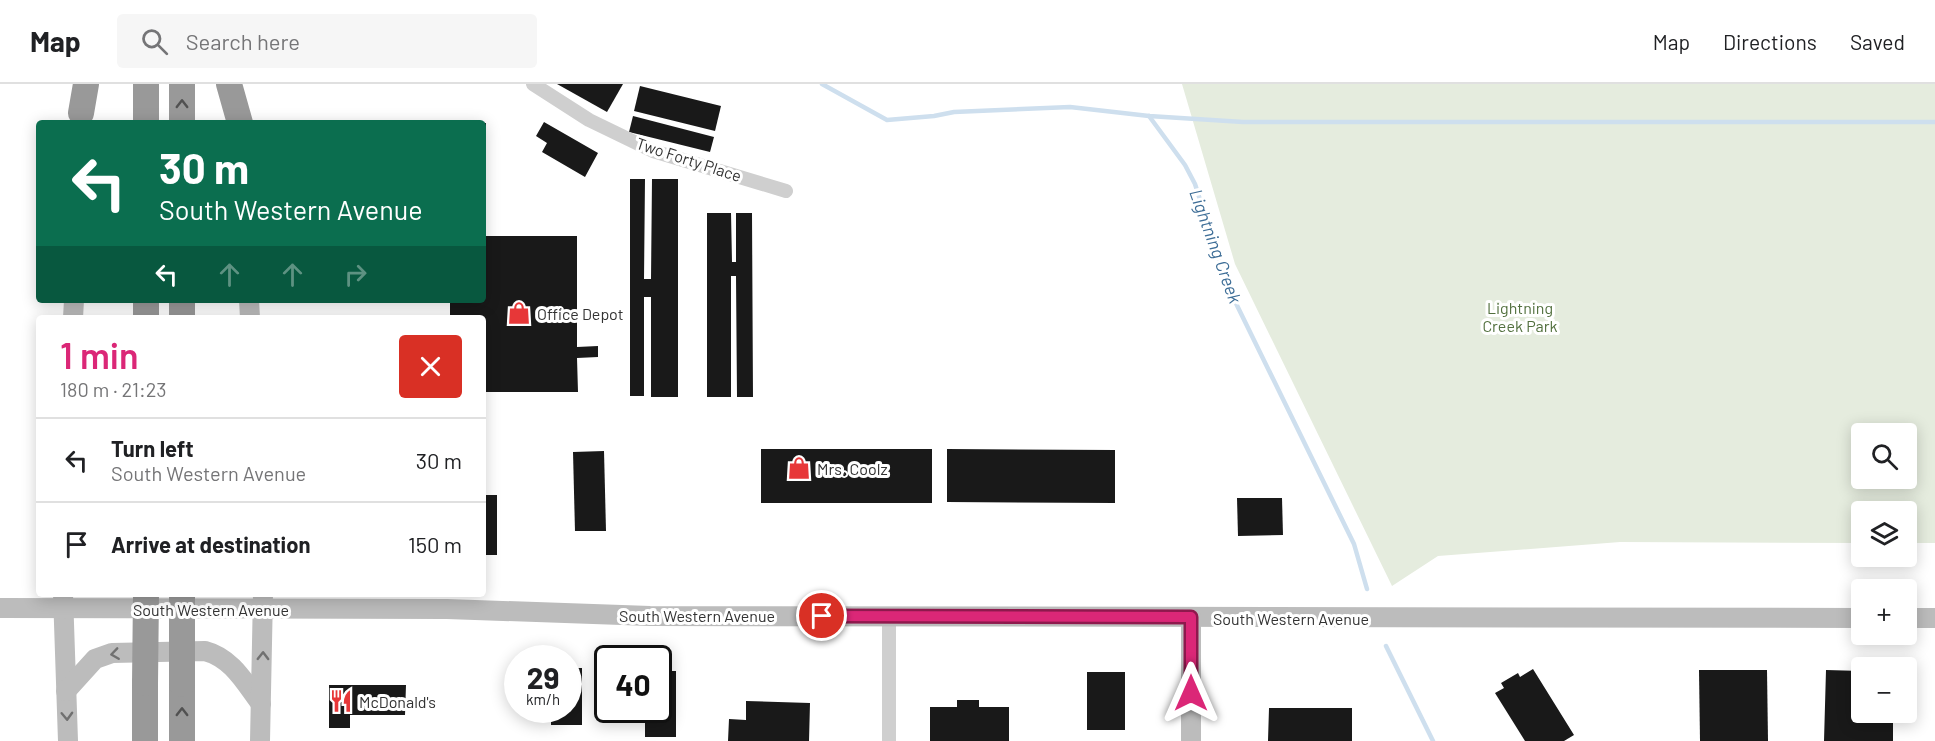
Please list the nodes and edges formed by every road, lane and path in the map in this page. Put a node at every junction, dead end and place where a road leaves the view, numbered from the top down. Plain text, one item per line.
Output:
1 (84, 84) edge
2 (146, 84) edge
3 (182, 84) edge
4 (229, 84) edge
5 (243, 84) edge
6 (533, 84) edge
7 (81, 118) edge
8 (146, 120) edge
9 (182, 120) edge
10 (241, 120) edge
11 (242, 120) edge
12 (786, 190) dead end
13 (146, 597) edge
14 (182, 597) edge
15 (264, 601) edge
16 (63, 602) edge
17 (0, 608) edge
18 (889, 616) junction
19 (1191, 617) junction
20 (1851, 618) edge
21 (1917, 618) edge
22 (1935, 618) edge
23 (66, 691) junction
24 (261, 704) junction
25 (68, 741) edge
26 (145, 741) edge
27 (182, 741) edge
28 (260, 741) edge
29 (889, 741) edge
30 (1191, 741) edge

1 - 7 highway
2 - 8 highway
9 -> 3 highway
4 - 10 highway
5 - 11 main road
6 - 12 street, Two Forty Place
13 - 26 highway, bridge
27 -> 14 highway, bridge
15 - 16 main road, South Western Avenue
15 - 18 main road, South Western Avenue
24 -> 15 main road
16 - 17 main road, South Western Avenue
16 - 23 main road
18 - 19 main road, South Western Avenue
18 - 29 street
19 - 20 main road, South Western Avenue
19 - 30 main road
21 - 22 main road
24 -> 23 main road
23 -> 25 main road
24 - 28 main road

